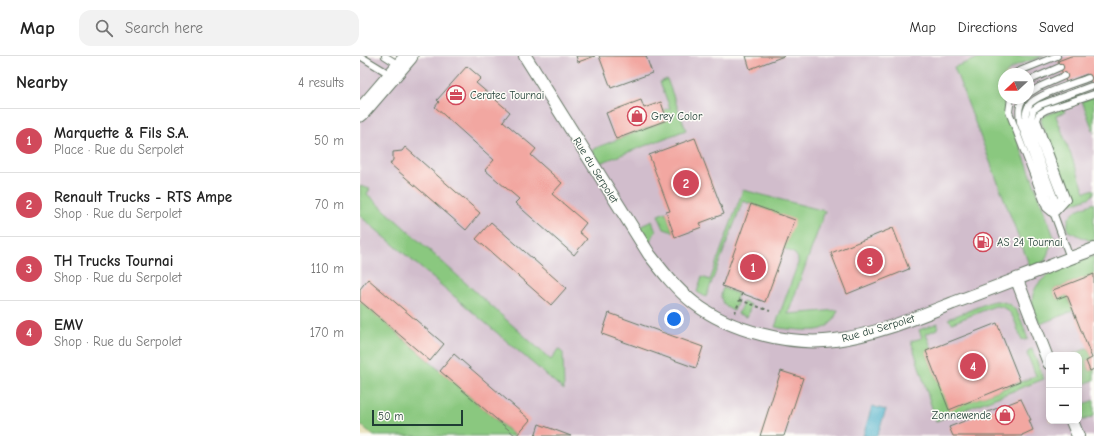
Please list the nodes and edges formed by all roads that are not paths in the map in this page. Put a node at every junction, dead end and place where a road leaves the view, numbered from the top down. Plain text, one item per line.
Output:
1 (360, 56) edge
2 (385, 56) edge
3 (525, 56) edge
4 (1057, 56) edge
5 (401, 66) edge
6 (1060, 67) dead end
7 (1027, 68) edge
8 (1064, 76) dead end
9 (1034, 78) edge
10 (1088, 78) dead end
11 (1091, 86) dead end
12 (1034, 90) edge
13 (1094, 94) edge
14 (1010, 104) edge
15 (1020, 104) edge
16 (360, 113) edge
17 (1053, 214) junction
18 (1094, 249) edge
19 (1070, 258) junction
20 (1016, 280) junction
21 (1046, 355) edge
22 (1073, 424) edge
23 (1078, 436) edge

1 - 5 lane
2 - 5 lane
3 - 20 street, Rue du Serpolet
4 - 7 lane
5 - 16 main road
6 - 9 lane
8 - 12 lane
10 - 17 lane
11 - 17 lane
13 - 17 lane
14 - 17 lane
15 - 17 lane
17 - 19 lane
18 - 19 street, Rue du Serpolet
19 - 20 street, Rue du Serpolet
20 - 21 street
22 - 23 street

